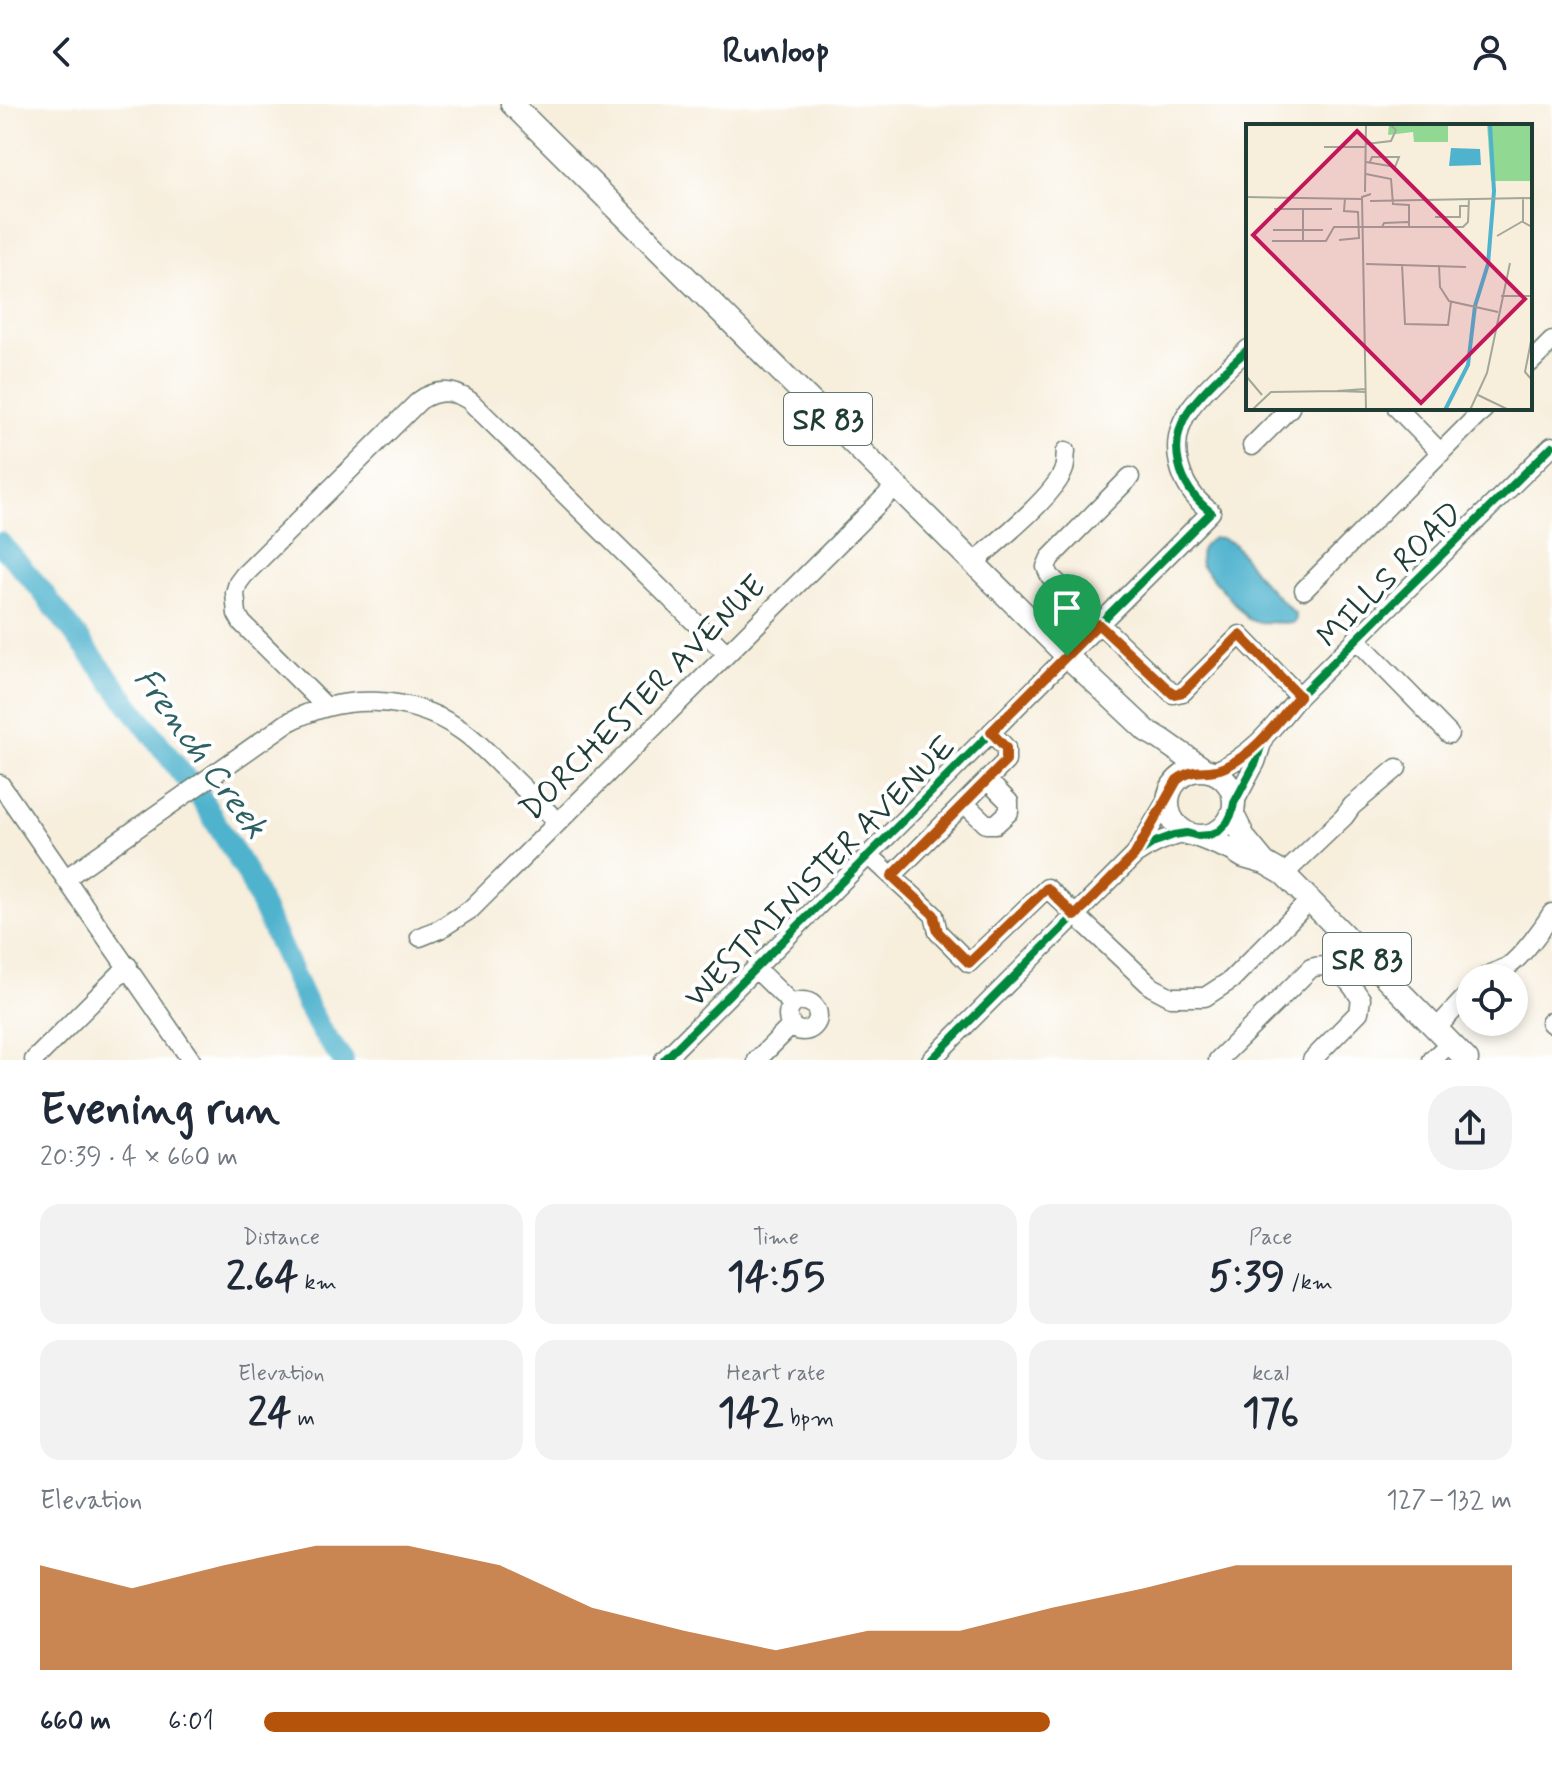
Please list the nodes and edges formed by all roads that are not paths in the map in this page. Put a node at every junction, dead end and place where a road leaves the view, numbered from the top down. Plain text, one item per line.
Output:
1 (512, 104) edge
2 (1552, 341) edge
3 (1246, 351) edge
4 (1532, 361) edge
5 (1288, 410) edge
6 (1399, 410) edge
7 (1483, 410) edge
8 (1252, 446) dead end
9 (1552, 446) edge
10 (1066, 451) dead end
11 (1441, 453) junction
12 (1130, 477) dead end
13 (896, 486) junction
14 (973, 563) junction
15 (1304, 590) dead end
16 (1098, 624) junction
17 (1356, 639) junction
18 (727, 654) junction
19 (1067, 656) junction
20 (1299, 696) junction
21 (326, 707) junction
22 (1147, 731) junction
23 (991, 732) junction
24 (1449, 734) dead end
25 (1263, 740) junction
26 (1397, 768) dead end
27 (1209, 771) junction
28 (987, 780) junction
29 (0, 784) edge
30 (1170, 793) junction
31 (964, 803) junction
32 (1233, 808) junction
33 (558, 822) junction
34 (1193, 835) junction
35 (869, 855) junction
36 (1134, 856) junction
37 (1274, 868) junction
38 (892, 876) junction
39 (66, 878) junction
40 (1310, 900) junction
41 (1552, 913) edge
42 (1075, 916) junction
43 (420, 937) dead end
44 (1367, 959) junction
45 (1509, 964) edge
46 (128, 966) junction
47 (755, 968) junction
48 (1348, 980) junction
49 (793, 1005) junction
50 (1456, 1015) edge
51 (792, 1025) junction
52 (1443, 1036) junction
53 (34, 1060) edge
54 (191, 1060) edge
55 (664, 1060) edge
56 (757, 1060) edge
57 (931, 1060) edge
58 (1218, 1060) edge
59 (1312, 1060) edge
60 (1432, 1060) edge
61 (1467, 1060) edge

1 - 13 main road, SR 83
2 - 4 street
3 - 16 street, WESTMINISTER AVENUE
5 - 8 street
6 - 11 street
7 - 11 street
9 - 17 street, MILLS ROAD
10 - 14 street
11 - 15 street
12 - 16 street
13 - 14 main road, SR 83
13 - 18 street, DORCHESTER AVENUE
14 - 19 main road, SR 83
16 - 19 street, WESTMINISTER AVENUE
16 - 20 street
17 - 20 street, MILLS ROAD
17 - 24 street
18 - 21 street
18 - 33 street, DORCHESTER AVENUE
19 - 22 main road, SR 83
19 - 23 street, WESTMINISTER AVENUE
20 - 25 street, MILLS ROAD
21 - 33 street
21 - 39 street
22 - 27 main road, SR 83
22 - 30 main road, SR 83
23 - 28 street
23 - 35 street, WESTMINISTER AVENUE
25 - 27 street, MILLS ROAD
25 - 32 street, MILLS ROAD
26 - 37 street
27 - 30 main road
27 - 32 main road
28 - 31 street
28 - 31 street
29 - 39 street
30 - 34 main road
30 - 36 street
31 - 38 street
32 - 34 main road
32 - 37 main road, SR 83
33 - 43 street, DORCHESTER AVENUE
34 - 36 street
34 - 37 main road, SR 83
35 - 38 street
35 - 47 street, WESTMINISTER AVENUE
36 - 42 street
37 - 40 main road, SR 83
38 - 42 street
39 - 46 street
40 - 42 street
40 - 44 main road, SR 83
41 - 45 street
42 - 57 street
44 - 48 street
44 - 52 main road, SR 83
46 - 53 street
46 - 54 street
47 - 49 street
47 - 55 street, WESTMINISTER AVENUE
48 - 58 street
48 - 59 street
49 - 51 street
49 - 51 street
50 - 52 street
51 - 56 street
52 - 60 street
52 - 61 main road, SR 83

